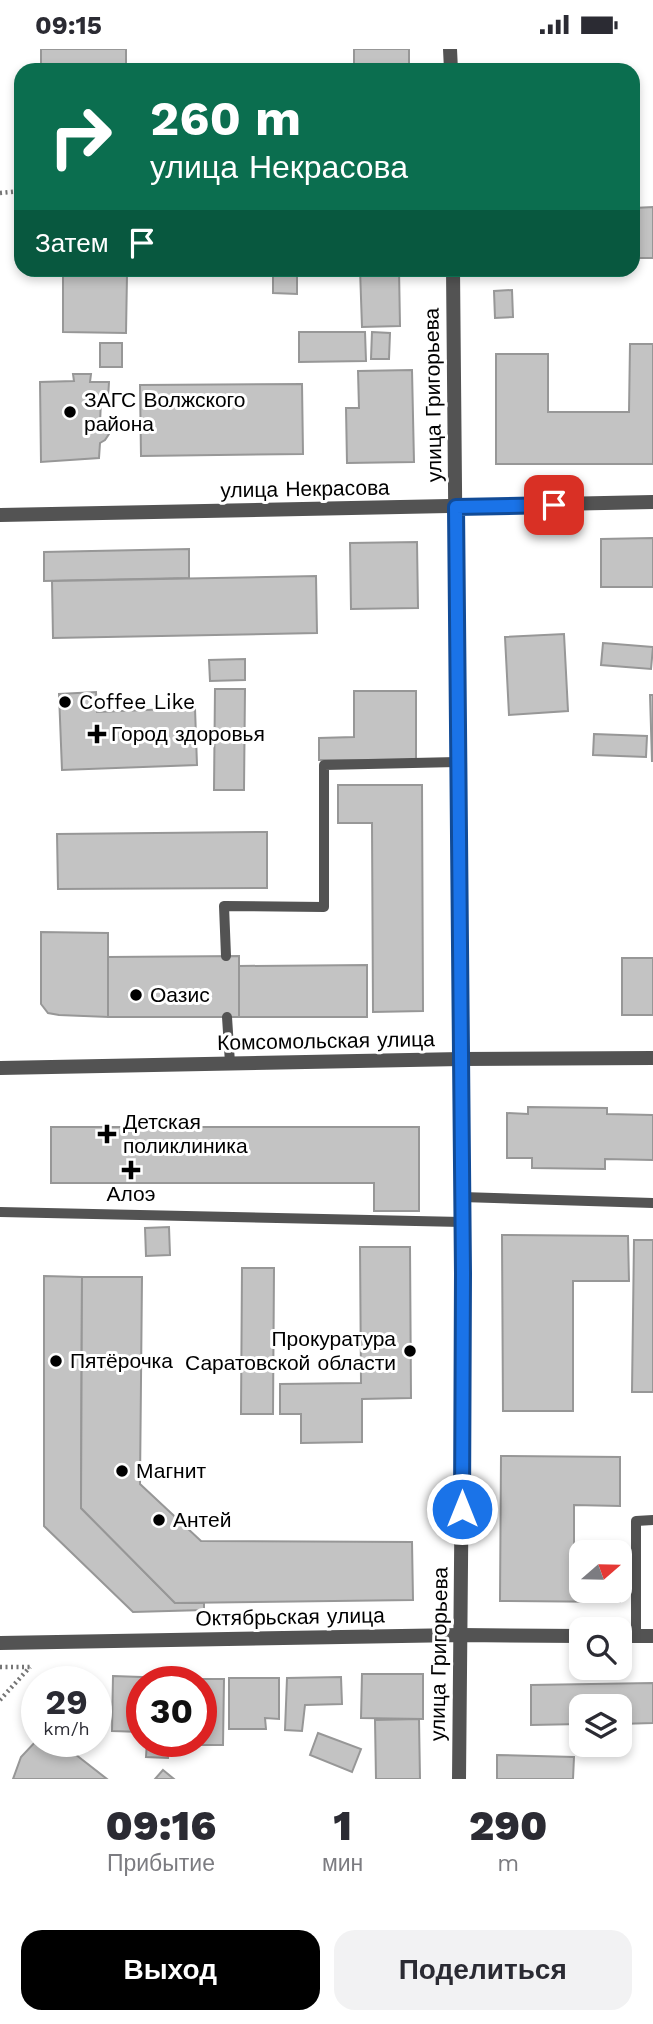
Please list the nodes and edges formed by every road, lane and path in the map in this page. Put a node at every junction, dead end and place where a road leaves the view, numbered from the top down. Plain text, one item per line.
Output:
1 (453, 277) edge
2 (653, 502) edge
3 (456, 507) junction
4 (0, 515) edge
5 (457, 762) junction
6 (226, 956) dead end
7 (227, 1017) dead end
8 (653, 1058) edge
9 (461, 1059) junction
10 (230, 1063) junction
11 (0, 1068) edge
12 (462, 1198) junction
13 (653, 1203) edge
14 (0, 1212) edge
15 (462, 1222) junction
16 (653, 1520) edge
17 (460, 1636) junction
18 (569, 1636) edge
19 (632, 1636) edge
20 (636, 1636) junction
21 (653, 1636) edge
22 (0, 1643) edge
23 (0, 1667) edge
24 (0, 1700) edge
25 (459, 1779) edge

1 - 3 street, улица Григорьева
2 - 3 street, улица Некрасова
3 - 4 street, улица Некрасова
3 - 5 street, улица Григорьева
5 - 6 lane
5 - 9 street, улица Григорьева
7 - 10 lane
8 - 9 street, Комсомольская улица
9 - 10 street, Комсомольская улица
9 - 12 street, улица Григорьева
10 - 11 street, Комсомольская улица
12 - 13 lane
12 - 15 street, улица Григорьева
14 - 15 lane
15 - 17 street, улица Григорьева
16 - 20 lane
17 - 18 street, Октябрьская улица
17 - 22 street, Октябрьская улица
17 - 25 street, улица Григорьева
19 - 20 street
20 - 21 street
23 - 24 path

